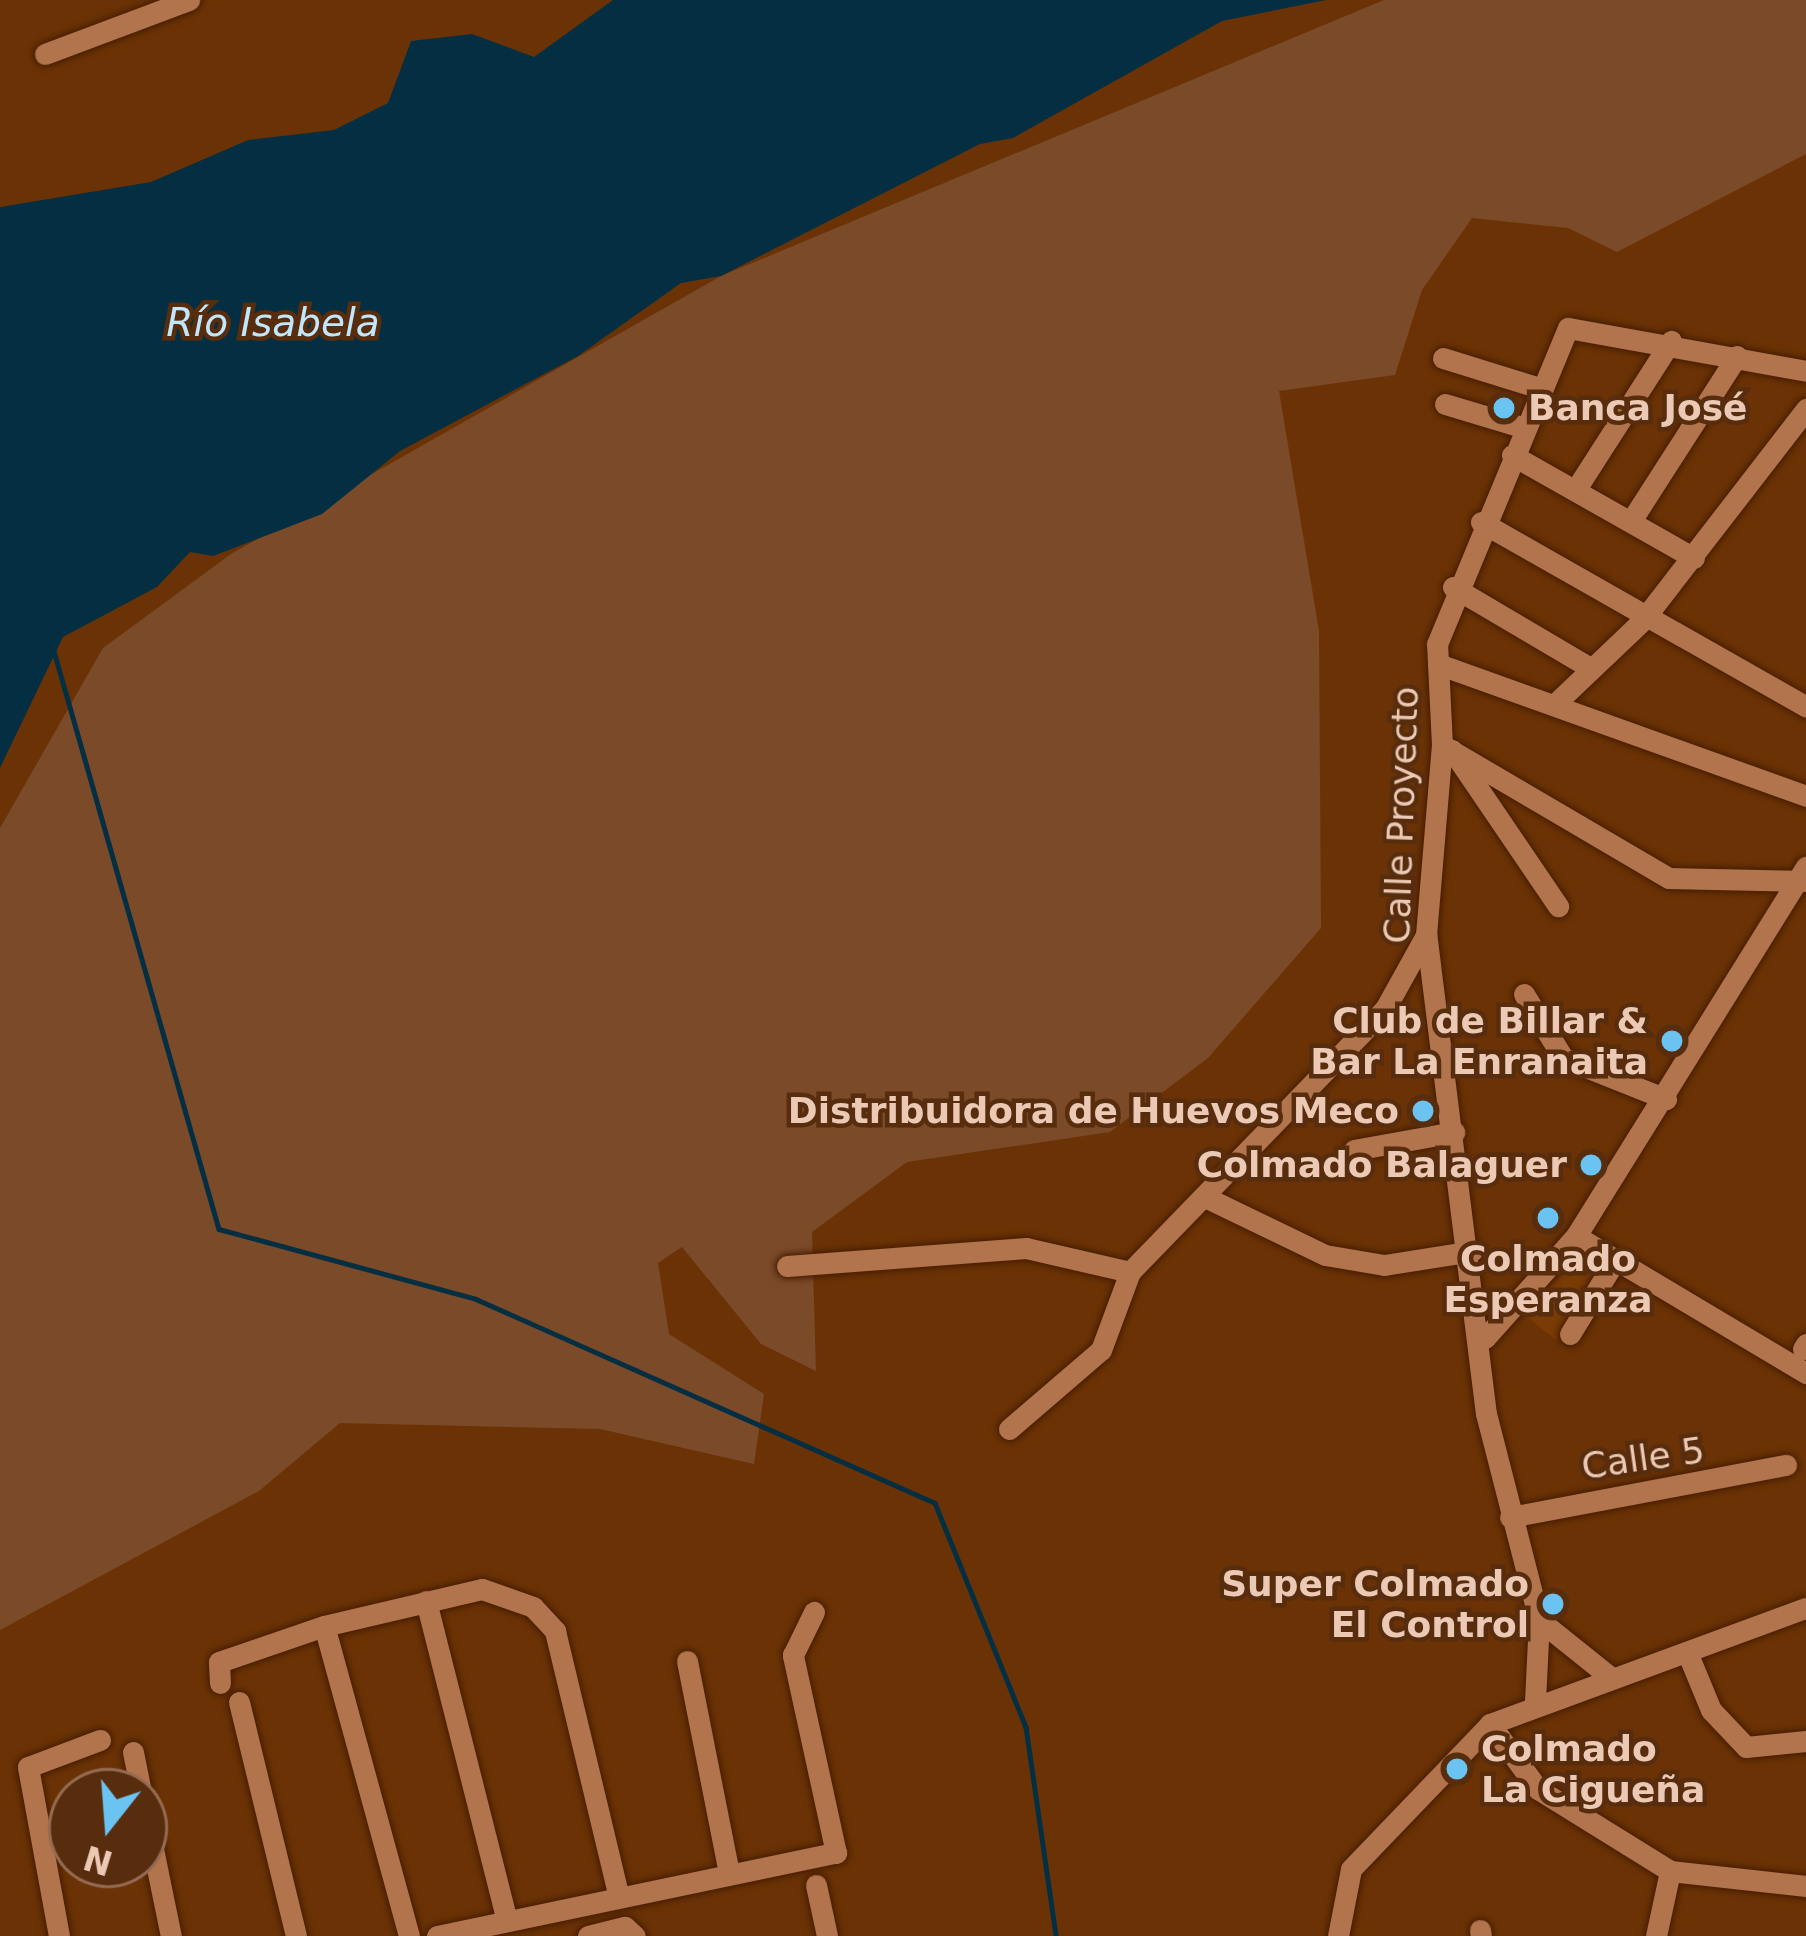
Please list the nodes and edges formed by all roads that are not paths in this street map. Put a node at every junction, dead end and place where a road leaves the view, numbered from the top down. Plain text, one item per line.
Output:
1 (189, 0) edge
2 (45, 54) dead end
3 (1671, 341) junction
4 (1737, 356) junction
5 (1443, 358) dead end
6 (1806, 371) edge
7 (1540, 388) junction
8 (1445, 404) dead end
9 (1806, 409) edge
10 (1525, 428) junction
11 (1512, 455) junction
12 (1576, 489) junction
13 (1631, 521) junction
14 (1481, 522) junction
15 (1694, 558) junction
16 (1453, 587) junction
17 (1643, 620) junction
18 (1438, 664) junction
19 (1587, 666) junction
20 (1558, 700) junction
21 (1806, 706) edge
22 (1447, 747) junction
23 (1806, 796) edge
24 (1804, 875) edge
25 (1558, 906) dead end
26 (1426, 935) junction
27 (1524, 994) dead end
28 (1666, 1099) junction
29 (1454, 1132) junction
30 (1354, 1150) dead end
31 (1205, 1197) junction
32 (1576, 1236) junction
33 (1472, 1250) junction
34 (1616, 1258) junction
35 (787, 1266) dead end
36 (1130, 1272) junction
37 (1570, 1334) dead end
38 (1485, 1338) junction
39 (1806, 1373) edge
40 (1010, 1429) dead end
41 (1786, 1465) dead end
42 (1510, 1517) junction
43 (426, 1601) junction
44 (1806, 1608) edge
45 (814, 1612) dead end
46 (1539, 1621) junction
47 (324, 1626) junction
48 (1687, 1652) junction
49 (687, 1661) dead end
50 (1609, 1676) junction
51 (220, 1682) dead end
52 (1535, 1701) junction
53 (239, 1702) dead end
54 (1490, 1724) junction
55 (100, 1740) dead end
56 (1806, 1741) edge
57 (133, 1752) dead end
58 (136, 1768) edge
59 (1670, 1871) junction
60 (729, 1873) junction
61 (816, 1885) dead end
62 (1806, 1886) edge
63 (160, 1888) edge
64 (619, 1897) junction
65 (507, 1921) junction
66 (453, 1934) edge
67 (58, 1936) edge
68 (170, 1936) edge
69 (296, 1936) edge
70 (409, 1936) edge
71 (588, 1936) edge
72 (635, 1936) edge
73 (827, 1936) edge
74 (1338, 1936) edge
75 (1657, 1936) edge

1 - 2 street
3 - 4 street
3 - 7 street, Calle Proyecto
3 - 12 street
4 - 6 street
4 - 13 street
5 - 7 street
7 - 10 street, Calle Proyecto
8 - 10 street
9 - 15 street
10 - 11 street, Calle Proyecto
11 - 12 street
11 - 14 street, Calle Proyecto
12 - 13 street
13 - 15 street
14 - 16 street, Calle Proyecto
14 - 17 street
15 - 17 street
16 - 18 street, Calle Proyecto
16 - 19 street
17 - 19 street
17 - 21 street
18 - 20 street
18 - 22 street, Calle Proyecto
19 - 20 street
20 - 23 street
22 - 24 street
22 - 25 street
22 - 26 street, Calle Proyecto
24 - 28 street
26 - 29 street, Calle Proyecto
26 - 31 street
27 - 28 street
28 - 32 street
29 - 30 street
29 - 33 street, Calle Proyecto
31 - 33 street
31 - 36 street
32 - 34 street
32 - 38 street
33 - 38 street, Calle Proyecto
34 - 37 street
34 - 39 street
35 - 36 street
36 - 40 street
38 - 42 street, Calle Proyecto
41 - 42 street, Calle 5
42 - 46 street, Calle Proyecto
43 - 47 street
43 - 64 street
43 - 65 street
44 - 48 street
45 - 60 street
46 - 50 street
46 - 52 street, Calle Proyecto
47 - 51 street
47 - 70 street
48 - 50 street
48 - 56 street
49 - 60 street
50 - 52 street
52 - 54 street
53 - 69 street
54 - 59 street
54 - 74 street
55 - 67 street
57 - 58 street
59 - 62 street
59 - 75 street
60 - 64 street
61 - 73 street
63 - 68 street
64 - 65 street
65 - 66 street
71 - 72 street

